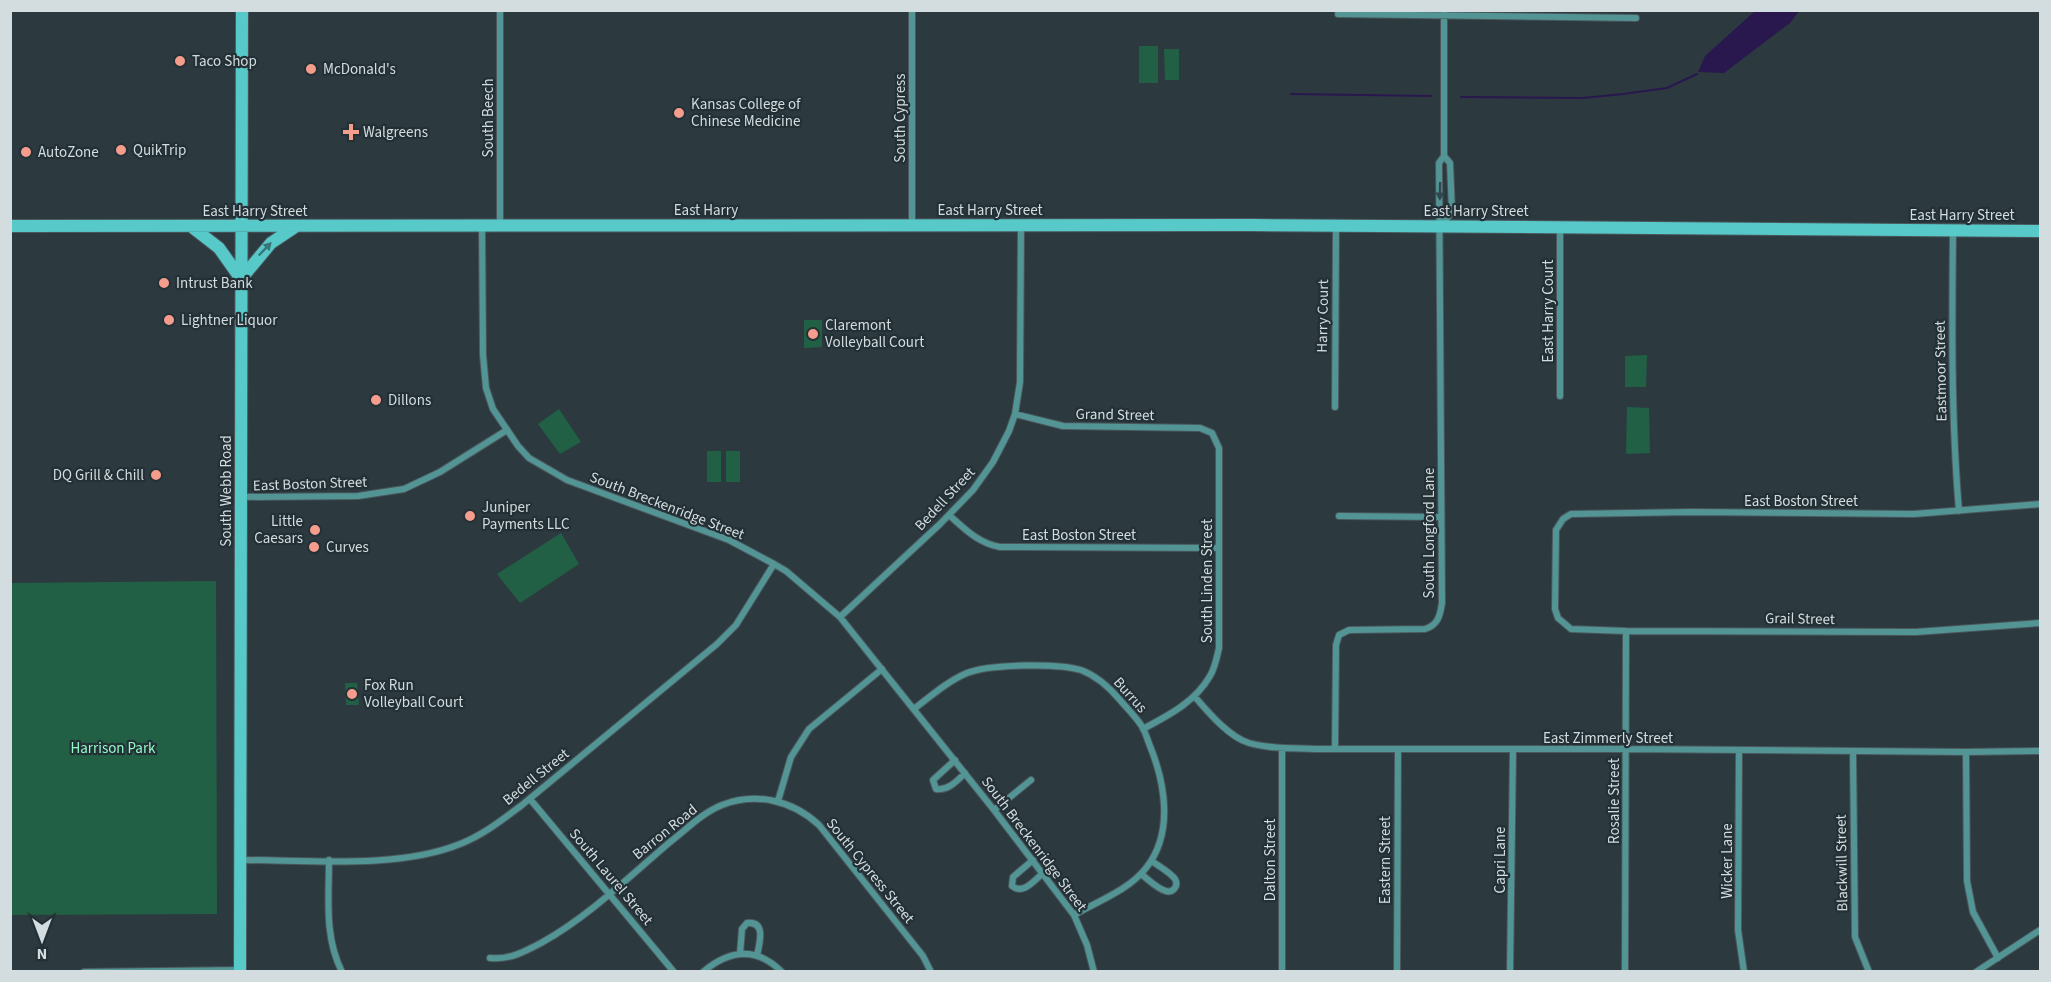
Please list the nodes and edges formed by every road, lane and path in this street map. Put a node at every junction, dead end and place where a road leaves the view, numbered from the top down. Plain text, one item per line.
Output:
1 (242, 10) edge
2 (500, 10) edge
3 (912, 10) edge
4 (1444, 13) edge
5 (1338, 14) dead end
6 (1636, 18) dead end
7 (1444, 156) junction
8 (482, 225) junction
9 (500, 225) junction
10 (912, 225) junction
11 (1021, 225) junction
12 (1336, 225) junction
13 (10, 226) edge
14 (191, 226) junction
15 (241, 226) junction
16 (296, 226) junction
17 (1440, 226) junction
18 (1560, 227) junction
19 (1953, 230) junction
20 (2040, 231) edge
21 (241, 279) junction
22 (1560, 396) dead end
23 (1335, 407) dead end
24 (1015, 414) junction
25 (507, 430) junction
26 (1214, 436) joint
27 (241, 498) junction
28 (2040, 504) edge
29 (1959, 511) junction
30 (949, 515) junction
31 (1339, 516) dead end
32 (1440, 517) junction
33 (1219, 548) junction
34 (774, 564) junction
35 (840, 617) junction
36 (1562, 622) joint
37 (2040, 623) edge
38 (1626, 632) junction
39 (882, 669) junction
40 (1195, 697) junction
41 (914, 709) junction
42 (1143, 729) junction
43 (1282, 748) junction
44 (1335, 749) junction
45 (1398, 749) junction
46 (1626, 749) junction
47 (1513, 750) junction
48 (1739, 751) junction
49 (2040, 751) edge
50 (1853, 752) junction
51 (1966, 752) junction
52 (955, 760) junction
53 (965, 773) junction
54 (1031, 780) dead end
55 (530, 799) junction
56 (777, 801) junction
57 (994, 810) junction
58 (241, 860) junction
59 (329, 860) junction
60 (1033, 860) junction
61 (1152, 861) junction
62 (1043, 873) junction
63 (1141, 874) junction
64 (609, 893) junction
65 (1074, 915) junction
66 (2040, 930) edge
67 (740, 954) junction
68 (758, 956) junction
69 (490, 958) dead end
70 (1998, 958) junction
71 (240, 971) edge
72 (84, 972) edge
73 (342, 972) edge
74 (674, 972) edge
75 (703, 972) edge
76 (782, 972) edge
77 (931, 972) edge
78 (1094, 972) edge
79 (1282, 972) edge
80 (1397, 972) edge
81 (1510, 972) edge
82 (1625, 972) edge
83 (1744, 972) edge
84 (1869, 972) edge
85 (1976, 972) edge

1 - 15 main road, South Webb Road
2 - 9 street, South Beech
3 - 10 street, South Cypress
4 - 5 street
4 - 6 street
4 - 7 street, South Longford Lane
7 -> 17 street, South Longford Lane
7 - 17 street, South Longford Lane
8 - 9 main road, East Harry Street
8 - 16 main road, East Harry Street
8 - 25 street, South Breckenridge Street
9 - 10 main road, East Harry
10 - 11 main road, East Harry Street
11 - 12 main road, East Harry Street
11 - 24 street, Bedell Street
12 - 17 main road, East Harry Street
12 - 23 street, Harry Court
13 - 14 main road, East Harry Street
14 - 15 main road, East Harry Street
14 - 21 main road
15 - 16 main road, East Harry Street
15 - 21 main road, South Webb Road
21 -> 16 main road
17 - 18 main road, East Harry Street
17 - 32 street, South Longford Lane
18 - 19 main road, East Harry Street
18 - 22 street, East Harry Court
19 - 20 main road, East Harry Street
19 - 29 street, Eastmoor Street
21 - 27 main road, South Webb Road
24 - 26 street, Grand Street
24 - 30 street, Bedell Street
25 - 27 street, East Boston Street
25 - 34 street, South Breckenridge Street
26 - 33 street, South Linden Street
27 - 58 main road, South Webb Road
28 - 29 street, East Boston Street
29 - 36 street, East Boston Street
30 - 33 street, East Boston Street
30 - 35 street, Bedell Street
31 - 32 street
32 - 44 street, South Longford Lane
33 - 40 street, South Linden Street
34 - 35 street, South Breckenridge Street
34 - 55 street, Bedell Street
35 - 39 street, South Breckenridge Street
36 - 38 street, Grail Street
37 - 38 street, Grail Street
38 - 46 street, Rosalie Street
39 - 41 street, South Breckenridge Street
39 - 56 street
40 - 42 street, South Linden Street
40 - 43 street, East Zimmerly Street
41 - 42 street, Burrus
41 - 52 street, South Breckenridge Street
42 - 61 street, Burrus
43 - 44 street, East Zimmerly Street
43 - 79 street, Dalton Street
44 - 45 street, East Zimmerly Street
45 - 47 street, East Zimmerly Street
45 - 80 street, Eastern Street
46 - 47 street, East Zimmerly Street
46 - 48 street, East Zimmerly Street
46 - 82 street, Rosalie Street
47 - 81 street, Capri Lane
48 - 50 street, East Zimmerly Street
48 - 83 street, Wicker Lane
49 - 51 street, East Zimmerly Street
50 - 51 street, East Zimmerly Street
50 - 84 street, Blackwill Street
51 - 70 street
52 - 53 street, South Breckenridge Street
52 - 53 street
53 - 57 street, South Breckenridge Street
54 - 57 street
55 - 59 street, Bedell Street
55 - 64 street, South Laurel Street
56 - 64 street, Barron Road
56 - 77 street, South Cypress Street
57 - 60 street, South Breckenridge Street
58 - 59 street, Bedell Street
58 - 71 main road, South Webb Road
59 - 73 street
60 - 62 street, South Breckenridge Street
60 - 62 street
61 - 63 street, Burrus
61 - 63 street
62 - 65 street, South Breckenridge Street
63 - 65 street, Burrus
64 - 69 street, Barron Road
64 - 74 street, South Laurel Street
65 - 78 street, South Breckenridge Street
66 - 70 street
67 - 68 street
67 - 68 street
67 - 75 street
68 - 76 street
70 - 85 street
71 - 72 street

